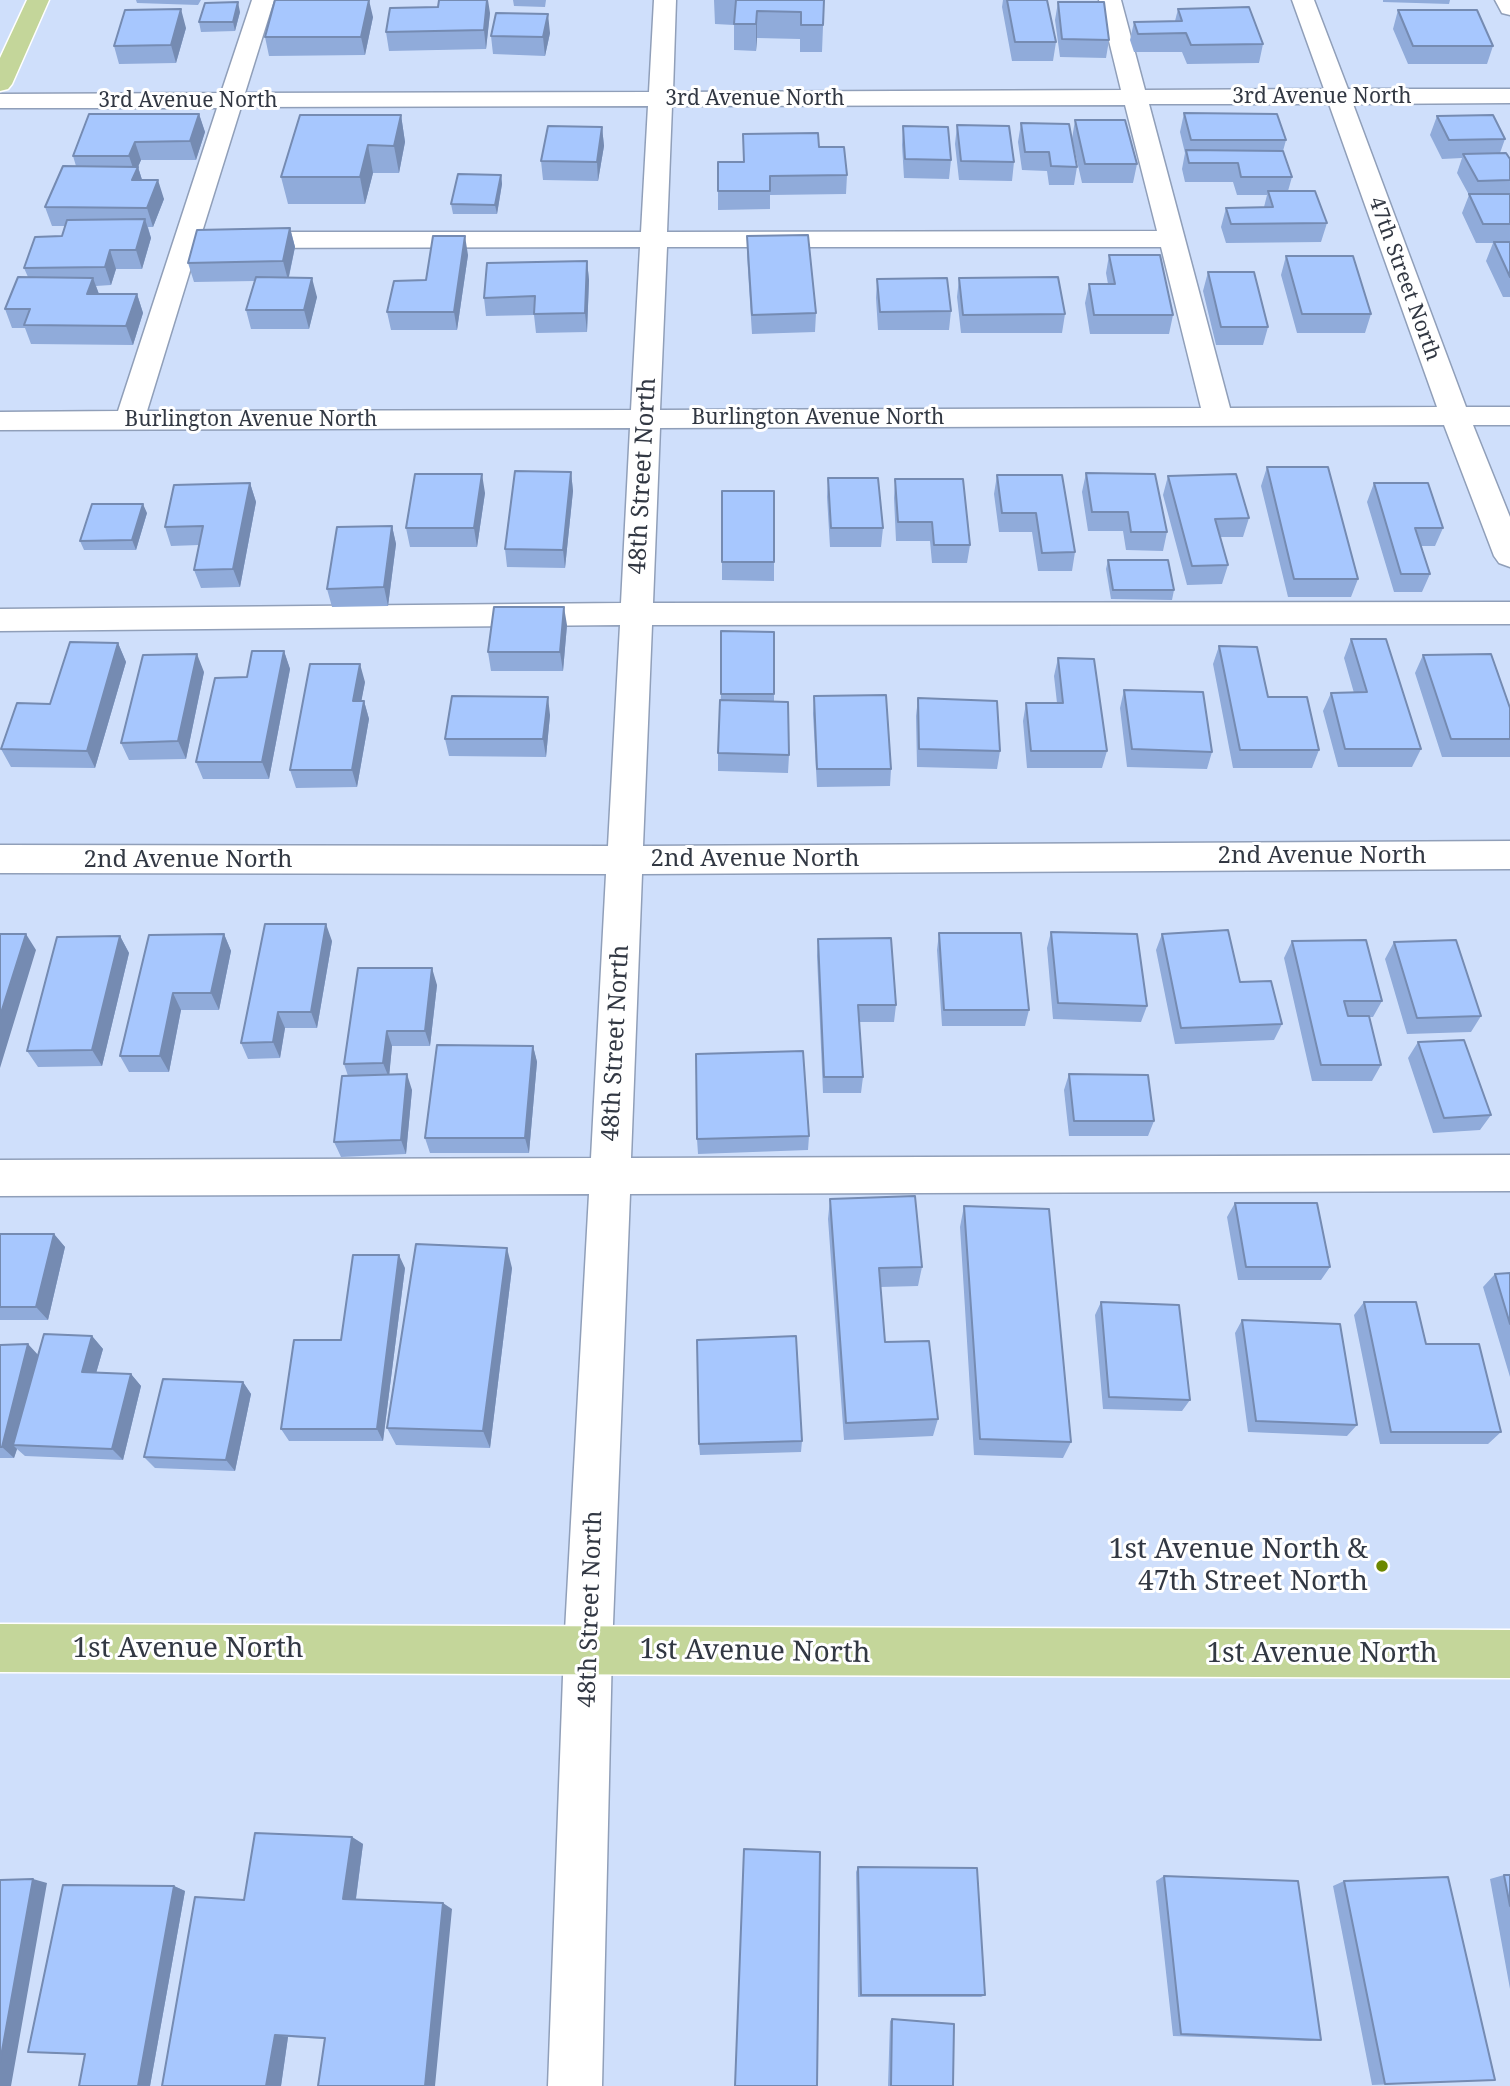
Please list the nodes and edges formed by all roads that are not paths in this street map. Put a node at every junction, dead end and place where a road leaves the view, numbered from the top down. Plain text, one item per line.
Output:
1 (38, 0) edge
2 (263, 0) edge
3 (665, 0) edge
4 (1110, 0) edge
5 (1303, 0) edge
6 (1506, 0) edge
7 (1510, 8) edge
8 (0, 84) edge
9 (1510, 96) edge
10 (1338, 97) junction
11 (1133, 98) junction
12 (661, 100) junction
13 (0, 101) edge
14 (230, 101) junction
15 (654, 239) junction
16 (1171, 239) junction
17 (186, 240) junction
18 (1455, 416) junction
19 (1510, 416) edge
20 (1218, 417) junction
21 (646, 419) junction
22 (0, 421) edge
23 (129, 421) junction
24 (1510, 556) edge
25 (1510, 613) edge
26 (637, 614) junction
27 (0, 620) edge
28 (1510, 855) edge
29 (0, 859) edge
30 (625, 860) junction
31 (1510, 1173) edge
32 (0, 1178) edge
33 (610, 1178) junction
34 (0, 1648) edge
35 (588, 1649) junction
36 (1510, 1654) edge
37 (575, 2086) edge

1 - 8 main road
2 - 14 street
3 - 12 street, 48th Street North
4 - 11 street
5 - 10 street, 47th Street North
6 - 7 street
9 - 10 street, 3rd Avenue North
10 - 11 street, 3rd Avenue North
10 - 18 street, 47th Street North
11 - 12 street, 3rd Avenue North
11 - 16 street
12 - 14 street, 3rd Avenue North
12 - 15 street, 48th Street North
13 - 14 street, 3rd Avenue North
14 - 17 street
15 - 16 street
15 - 17 street
15 - 21 street, 48th Street North
16 - 20 street
17 - 23 street
18 - 19 street, Burlington Avenue North
18 - 20 street, Burlington Avenue North
18 - 24 street, 47th Street North
20 - 21 street, Burlington Avenue North
21 - 23 street, Burlington Avenue North
21 - 26 street, 48th Street North
22 - 23 street, Burlington Avenue North
25 - 26 street
26 - 27 street
26 - 30 street, 48th Street North
28 - 30 street, 2nd Avenue North
29 - 30 street, 2nd Avenue North
30 - 33 street, 48th Street North
31 - 33 street
32 - 33 street
33 - 35 street, 48th Street North
34 - 35 main road, 1st Avenue North
35 - 36 main road, 1st Avenue North
35 - 37 street, 48th Street North

